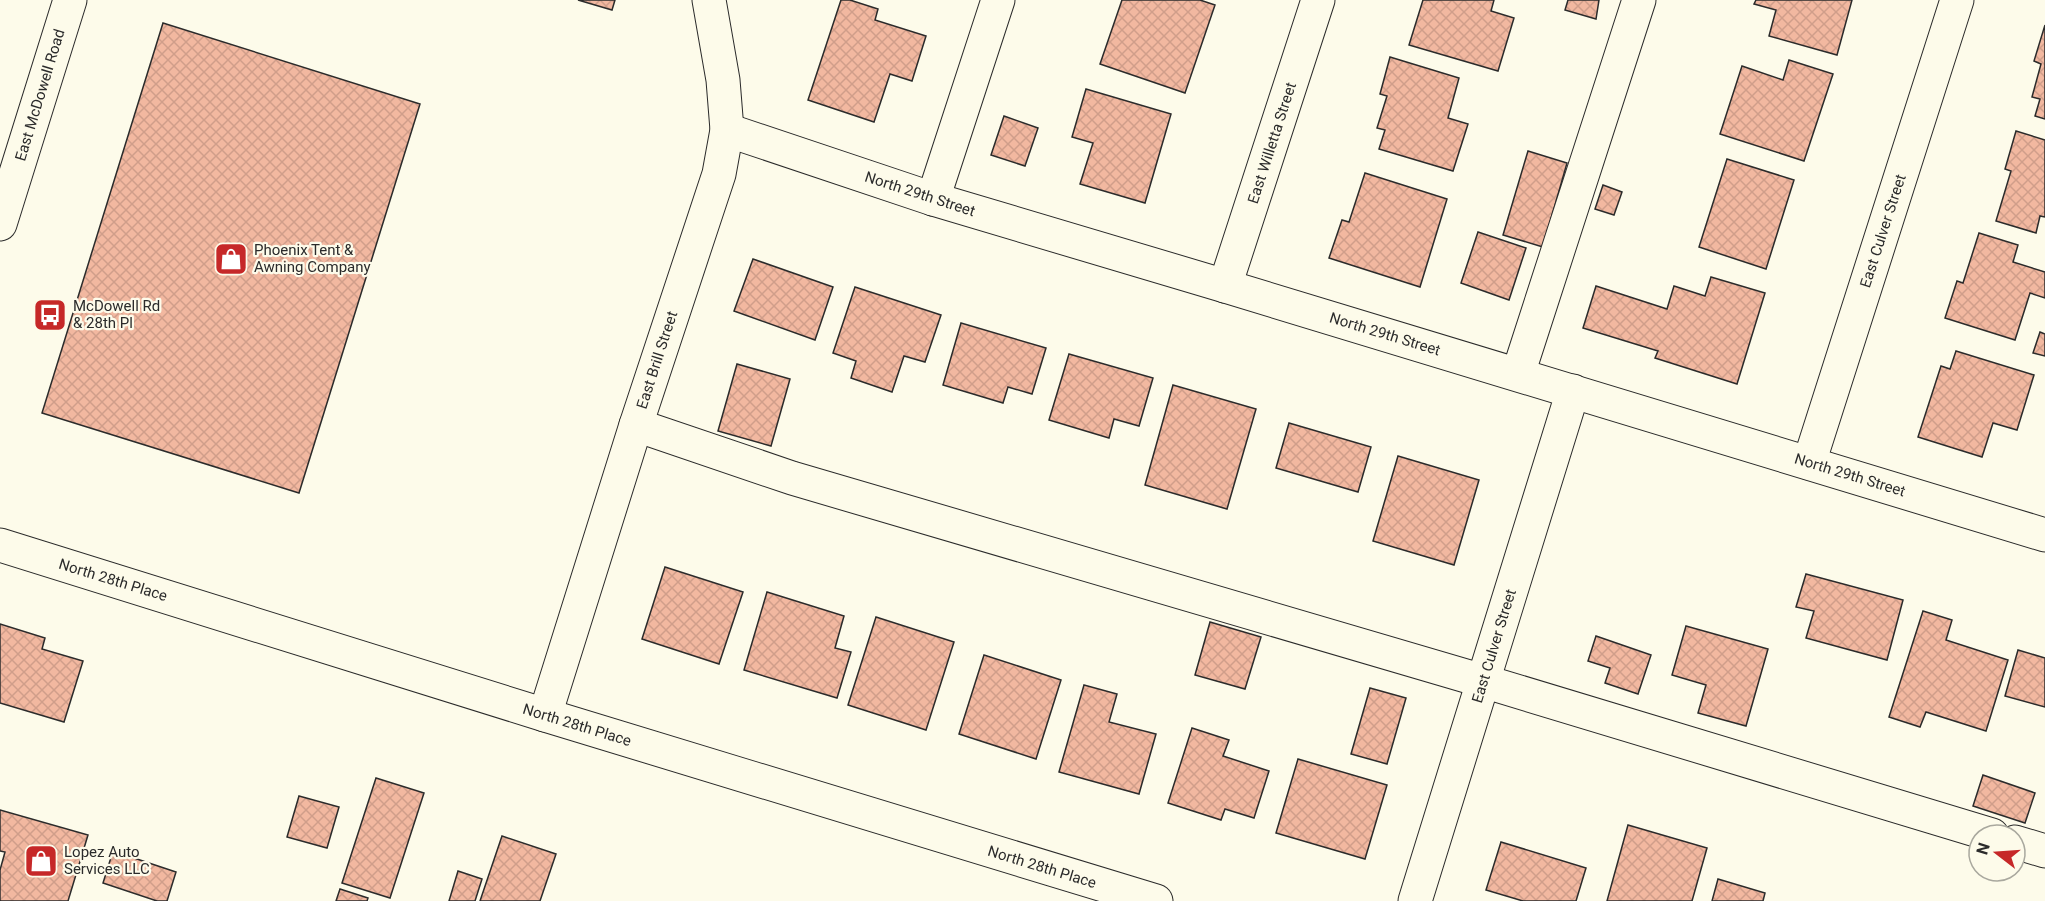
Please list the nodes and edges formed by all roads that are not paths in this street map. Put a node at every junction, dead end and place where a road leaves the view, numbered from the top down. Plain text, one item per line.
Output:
1 (70, 0) edge
2 (709, 0) edge
3 (998, 0) edge
4 (1318, 0) edge
5 (1639, 0) edge
6 (1957, 0) edge
7 (727, 130) junction
8 (933, 199) junction
9 (0, 224) edge
10 (1225, 286) junction
11 (1518, 374) junction
12 (1573, 391) junction
13 (636, 425) junction
14 (1809, 463) junction
15 (2045, 535) edge
16 (0, 545) edge
17 (1483, 681) junction
18 (545, 716) junction
19 (1967, 827) edge
20 (2027, 846) edge
21 (2045, 851) edge
22 (1156, 901) edge
23 (1415, 901) edge

1 - 9 street, East McDowell Road
2 - 7 street, East Brill Street
3 - 8 street
4 - 10 street, East Willetta Street
5 - 11 street
6 - 14 street, East Culver Street
7 - 8 street, North 29th Street
7 - 13 street, East Brill Street
8 - 10 street, North 29th Street
10 - 11 street, North 29th Street
11 - 12 street, North 29th Street
12 - 14 street, North 29th Street
12 - 17 street, East Culver Street
13 - 17 street
13 - 18 street, East Brill Street
14 - 15 street, North 29th Street
16 - 18 street, North 28th Place
17 - 19 street
17 - 23 street, East Culver Street
18 - 22 street, North 28th Place
20 - 21 street

